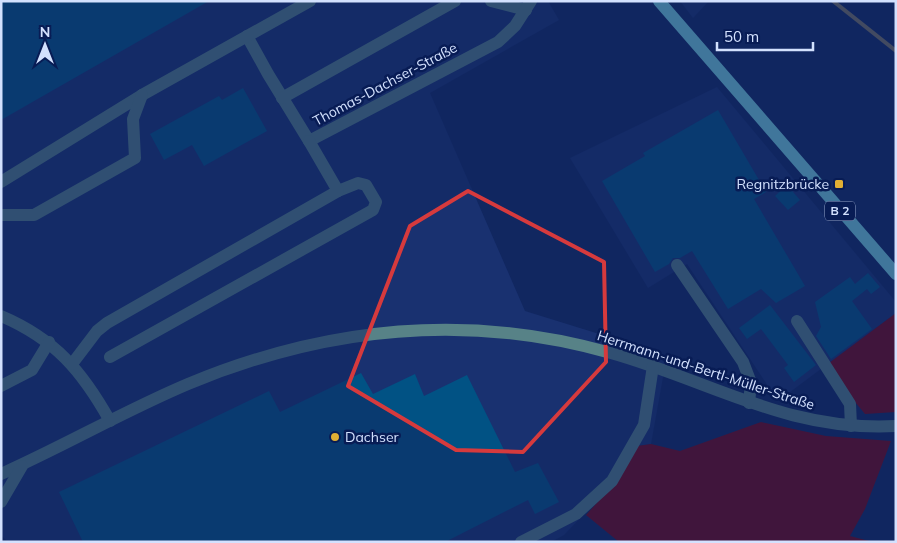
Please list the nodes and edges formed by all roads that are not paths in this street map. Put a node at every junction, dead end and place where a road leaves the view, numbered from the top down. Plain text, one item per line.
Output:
1 (310, 1) edge
2 (455, 1) edge
3 (491, 1) edge
4 (658, 1) edge
5 (529, 6) edge
6 (247, 36) junction
7 (142, 96) junction
8 (282, 98) junction
9 (309, 141) junction
10 (1, 182) edge
11 (338, 191) junction
12 (1, 214) edge
13 (677, 265) dead end
14 (896, 274) edge
15 (1, 316) edge
16 (797, 321) dead end
17 (49, 342) junction
18 (110, 357) dead end
19 (72, 364) junction
20 (653, 366) junction
21 (1, 386) edge
22 (749, 403) junction
23 (110, 421) junction
24 (851, 426) junction
25 (896, 426) edge
26 (24, 464) junction
27 (1, 474) edge
28 (1, 502) edge
29 (521, 542) edge

1 - 6 street
2 - 8 street
3 - 5 street
4 - 14 main road, B 2
5 - 9 street, Thomas-Dachser-Straße
6 - 7 street
6 - 8 street, Thomas-Dachser-Straße
7 - 10 street
7 - 12 street
8 - 9 street, Thomas-Dachser-Straße
9 - 11 street
11 - 18 street
11 - 19 street
13 - 22 street
15 - 17 street
16 - 24 street
17 - 19 street
17 - 21 street
19 - 23 street
20 - 22 street, Herrmann-und-Bertl-Müller-Straße
20 - 23 street, Herrmann-und-Bertl-Müller-Straße
20 - 29 street
22 - 24 street, Herrmann-und-Bertl-Müller-Straße
23 - 26 street, Herrmann-und-Bertl-Müller-Straße
24 - 25 street, Herrmann-und-Bertl-Müller-Straße
26 - 27 street, Herrmann-und-Bertl-Müller-Straße
26 - 28 street, Herrmann-und-Bertl-Müller-Straße

